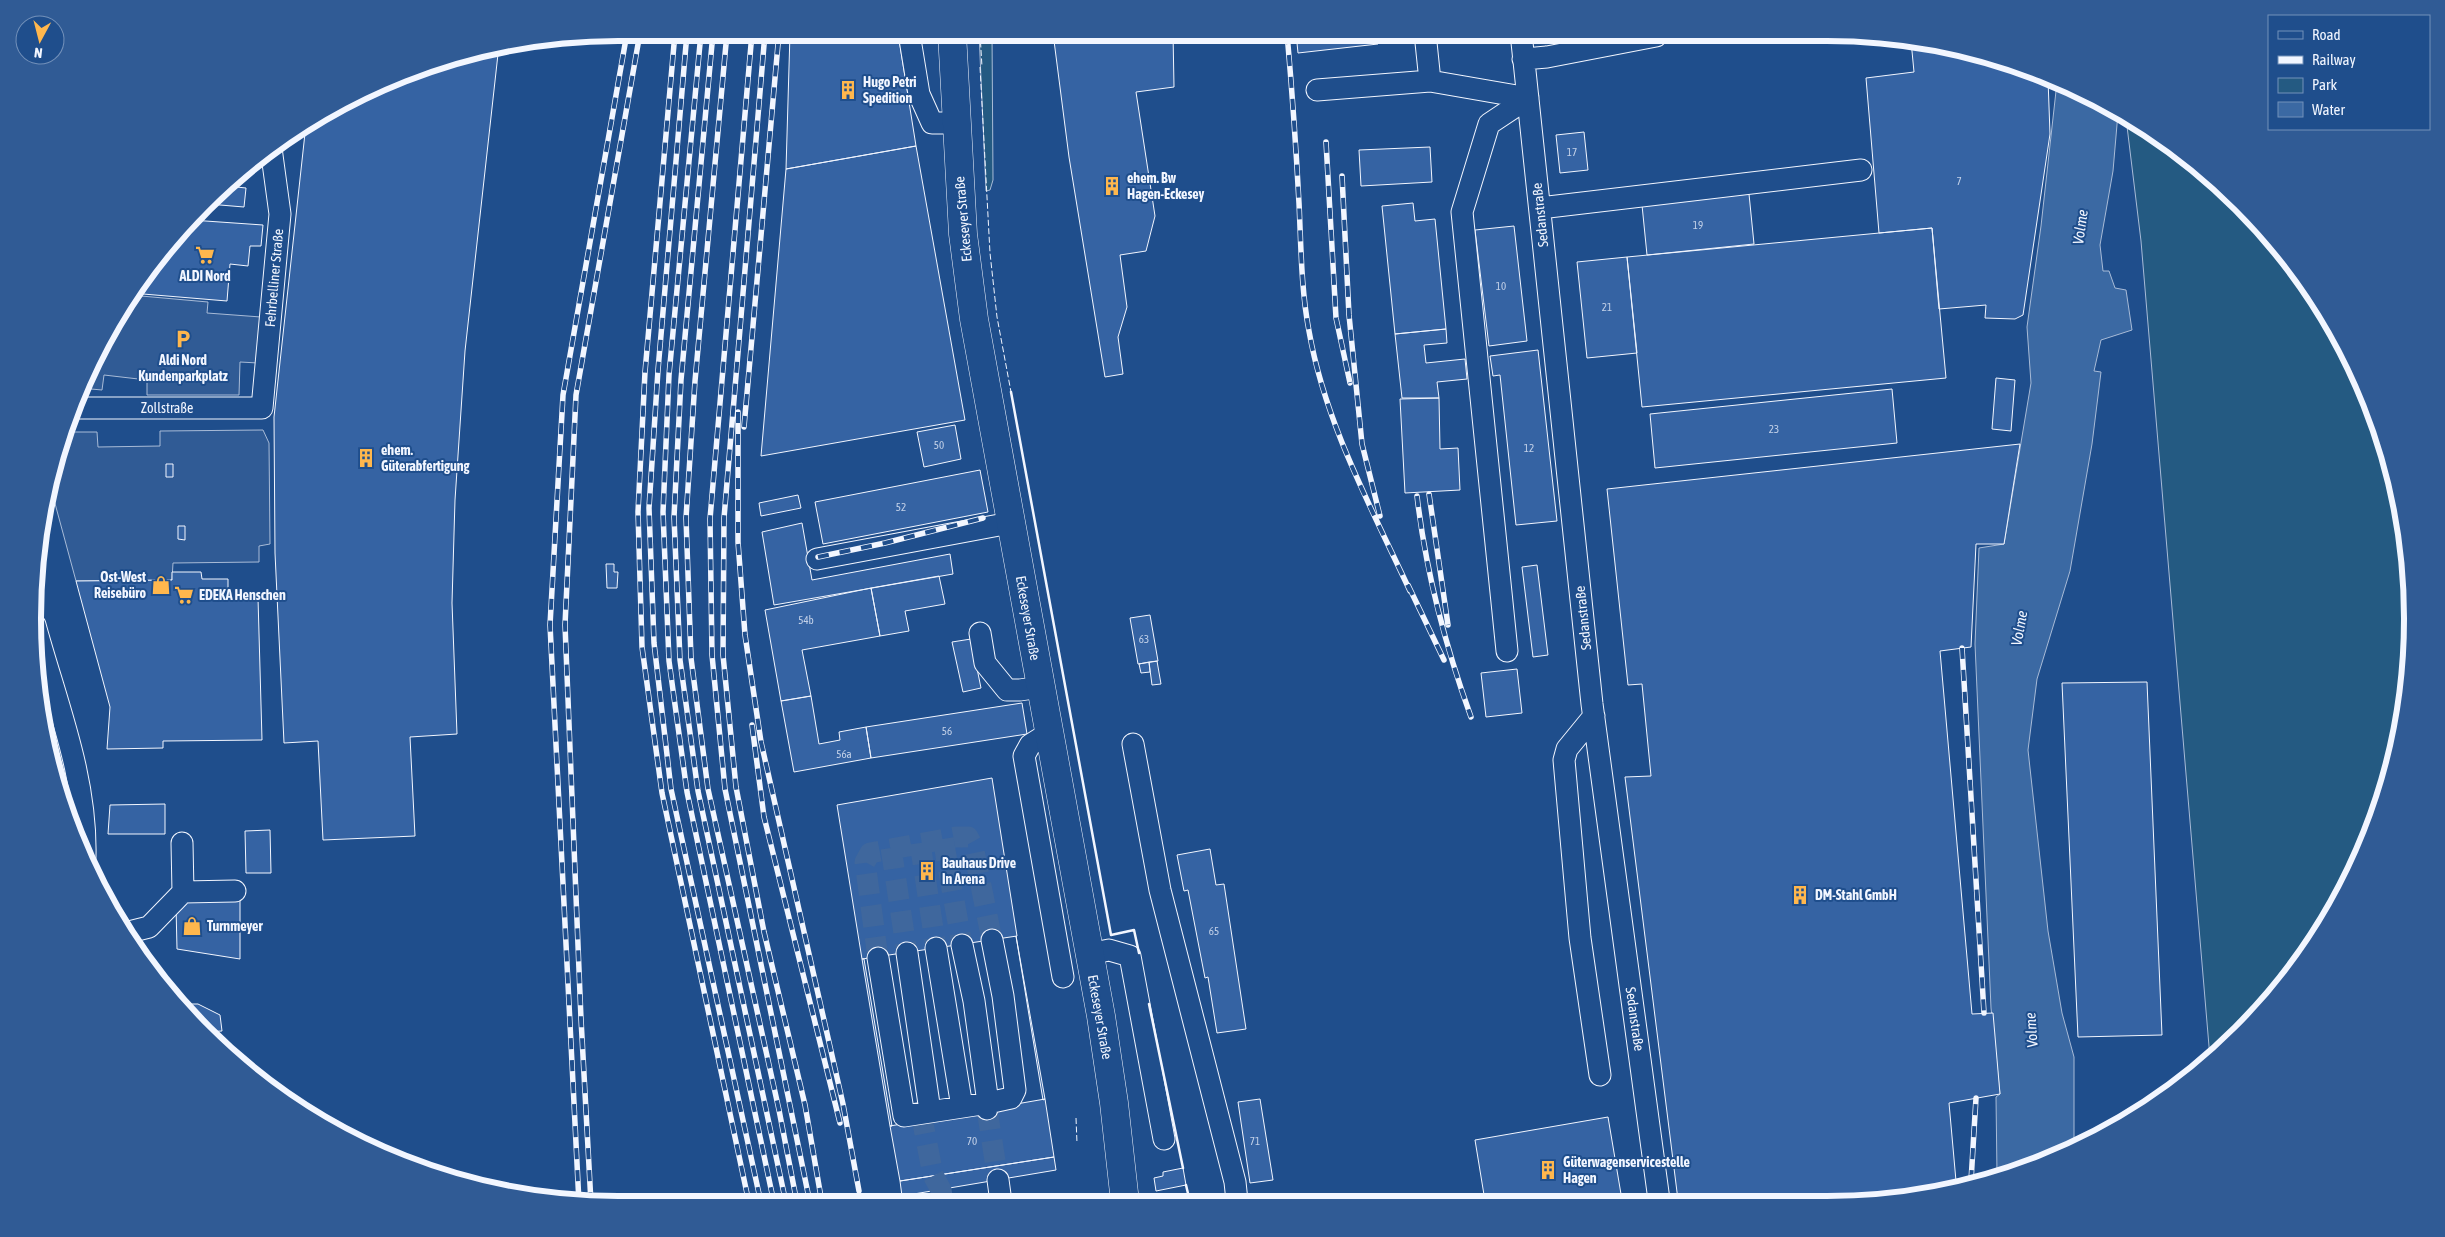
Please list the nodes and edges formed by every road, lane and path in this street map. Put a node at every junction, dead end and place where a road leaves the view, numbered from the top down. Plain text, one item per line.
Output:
1 (910, 41) edge
2 (952, 41) edge
3 (1426, 41) edge
4 (1521, 41) edge
5 (1630, 41) edge
6 (1523, 59) junction
7 (1430, 81) junction
8 (1317, 90) dead end
9 (1528, 98) junction
10 (957, 123) junction
11 (271, 158) edge
12 (1861, 170) dead end
13 (1540, 208) junction
14 (81, 408) edge
15 (262, 408) joint
16 (1010, 523) junction
17 (817, 559) dead end
18 (980, 633) dead end
19 (42, 647) edge
20 (1507, 651) dead end
21 (1040, 687) junction
22 (1594, 716) junction
23 (1049, 733) junction
24 (1133, 744) dead end
25 (84, 838) edge
26 (182, 843) dead end
27 (235, 891) dead end
28 (183, 892) junction
29 (134, 930) edge
30 (1056, 934) junction
31 (992, 940) tunnel mouth
32 (962, 944) tunnel mouth
33 (1088, 947) junction
34 (936, 948) tunnel mouth
35 (907, 953) tunnel mouth
36 (878, 958) tunnel mouth
37 (1063, 977) dead end
38 (1600, 1075) dead end
39 (962, 1106) junction
40 (987, 1106) junction
41 (930, 1111) junction
42 (1164, 1139) dead end
43 (998, 1180) tunnel mouth
44 (1000, 1196) edge
45 (1124, 1196) edge
46 (1236, 1196) edge
47 (1658, 1196) edge

1 - 10 street
2 - 10 main road, Eckeseyer Straße
3 - 7 street
4 - 6 street, Sedanstraße
5 - 6 street
6 - 9 street, Sedanstraße
7 - 8 street
7 - 9 street
9 - 13 street, Sedanstraße
9 - 20 street
10 - 16 main road, Eckeseyer Straße
11 - 15 street, Fehrbelliner Straße
12 - 13 street
13 - 22 street, Sedanstraße
14 - 15 street, Zollstraße
16 - 17 street
16 - 21 main road, Eckeseyer Straße
18 - 21 street
19 - 25 street
21 - 23 main road, Eckeseyer Straße
22 - 38 street
22 - 47 street, Sedanstraße
23 - 30 street
23 - 33 main road, Eckeseyer Straße
24 - 46 street
26 - 28 street
27 - 28 street
28 - 29 street
30 - 33 street
30 - 37 street
31 - 40 street
32 - 40 street
33 - 42 street
33 - 45 main road, Eckeseyer Straße
34 - 39 street
35 - 41 street
36 - 41 street
39 - 40 street
39 - 41 street
43 - 44 street

